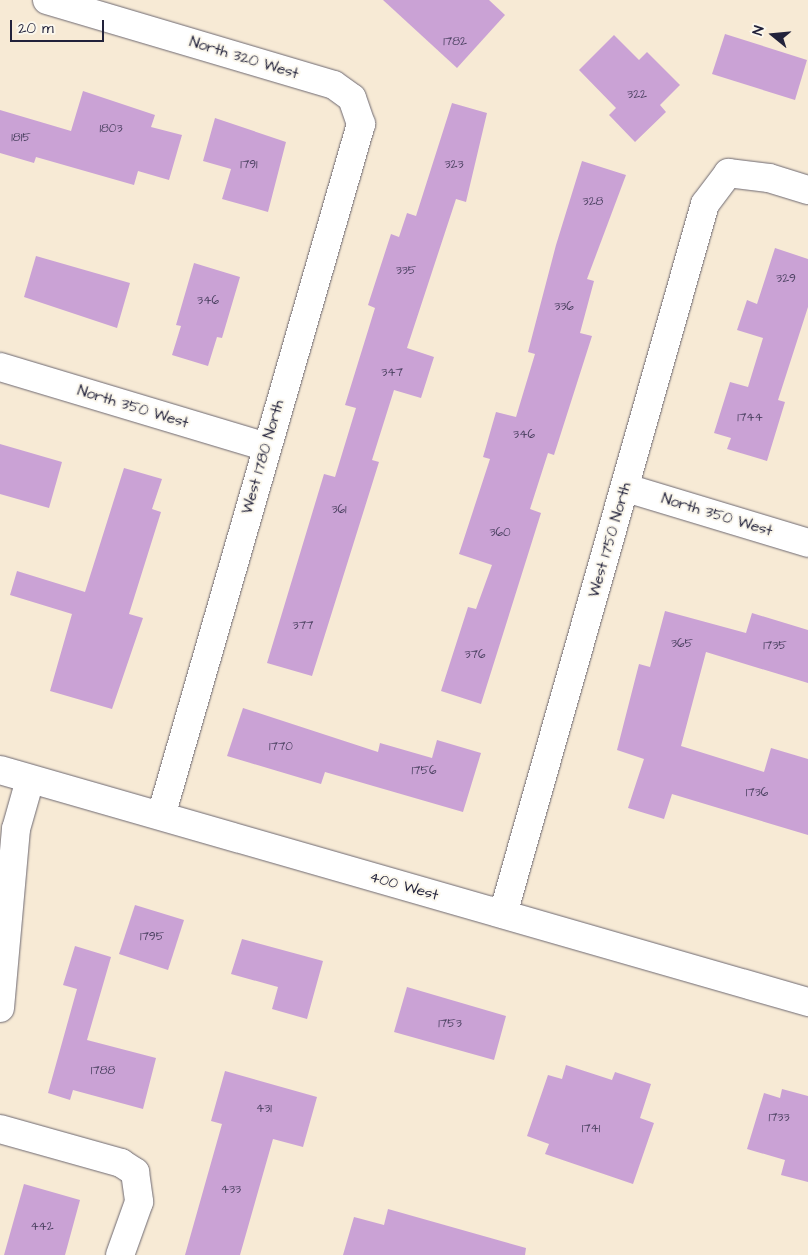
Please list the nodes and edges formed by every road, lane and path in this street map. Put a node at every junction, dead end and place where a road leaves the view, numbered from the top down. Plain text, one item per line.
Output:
1 (47, 0) edge
2 (352, 98) joint
3 (808, 190) edge
4 (0, 367) edge
5 (266, 447) junction
6 (626, 488) junction
7 (808, 543) edge
8 (0, 770) edge
9 (30, 780) junction
10 (161, 816) junction
11 (503, 914) junction
12 (808, 1002) edge
13 (0, 1008) edge
14 (0, 1130) edge
15 (120, 1255) edge

1 - 2 street, North 320 West
2 - 5 street, West 1780 North
3 - 6 street, West 1750 North
4 - 5 street, North 350 West
5 - 10 street, West 1780 North
6 - 7 street, North 350 West
6 - 11 street, West 1750 North
8 - 9 street, 400 West
9 - 10 street, 400 West
9 - 13 street
10 - 11 street, 400 West
11 - 12 street, 400 West
14 - 15 street

